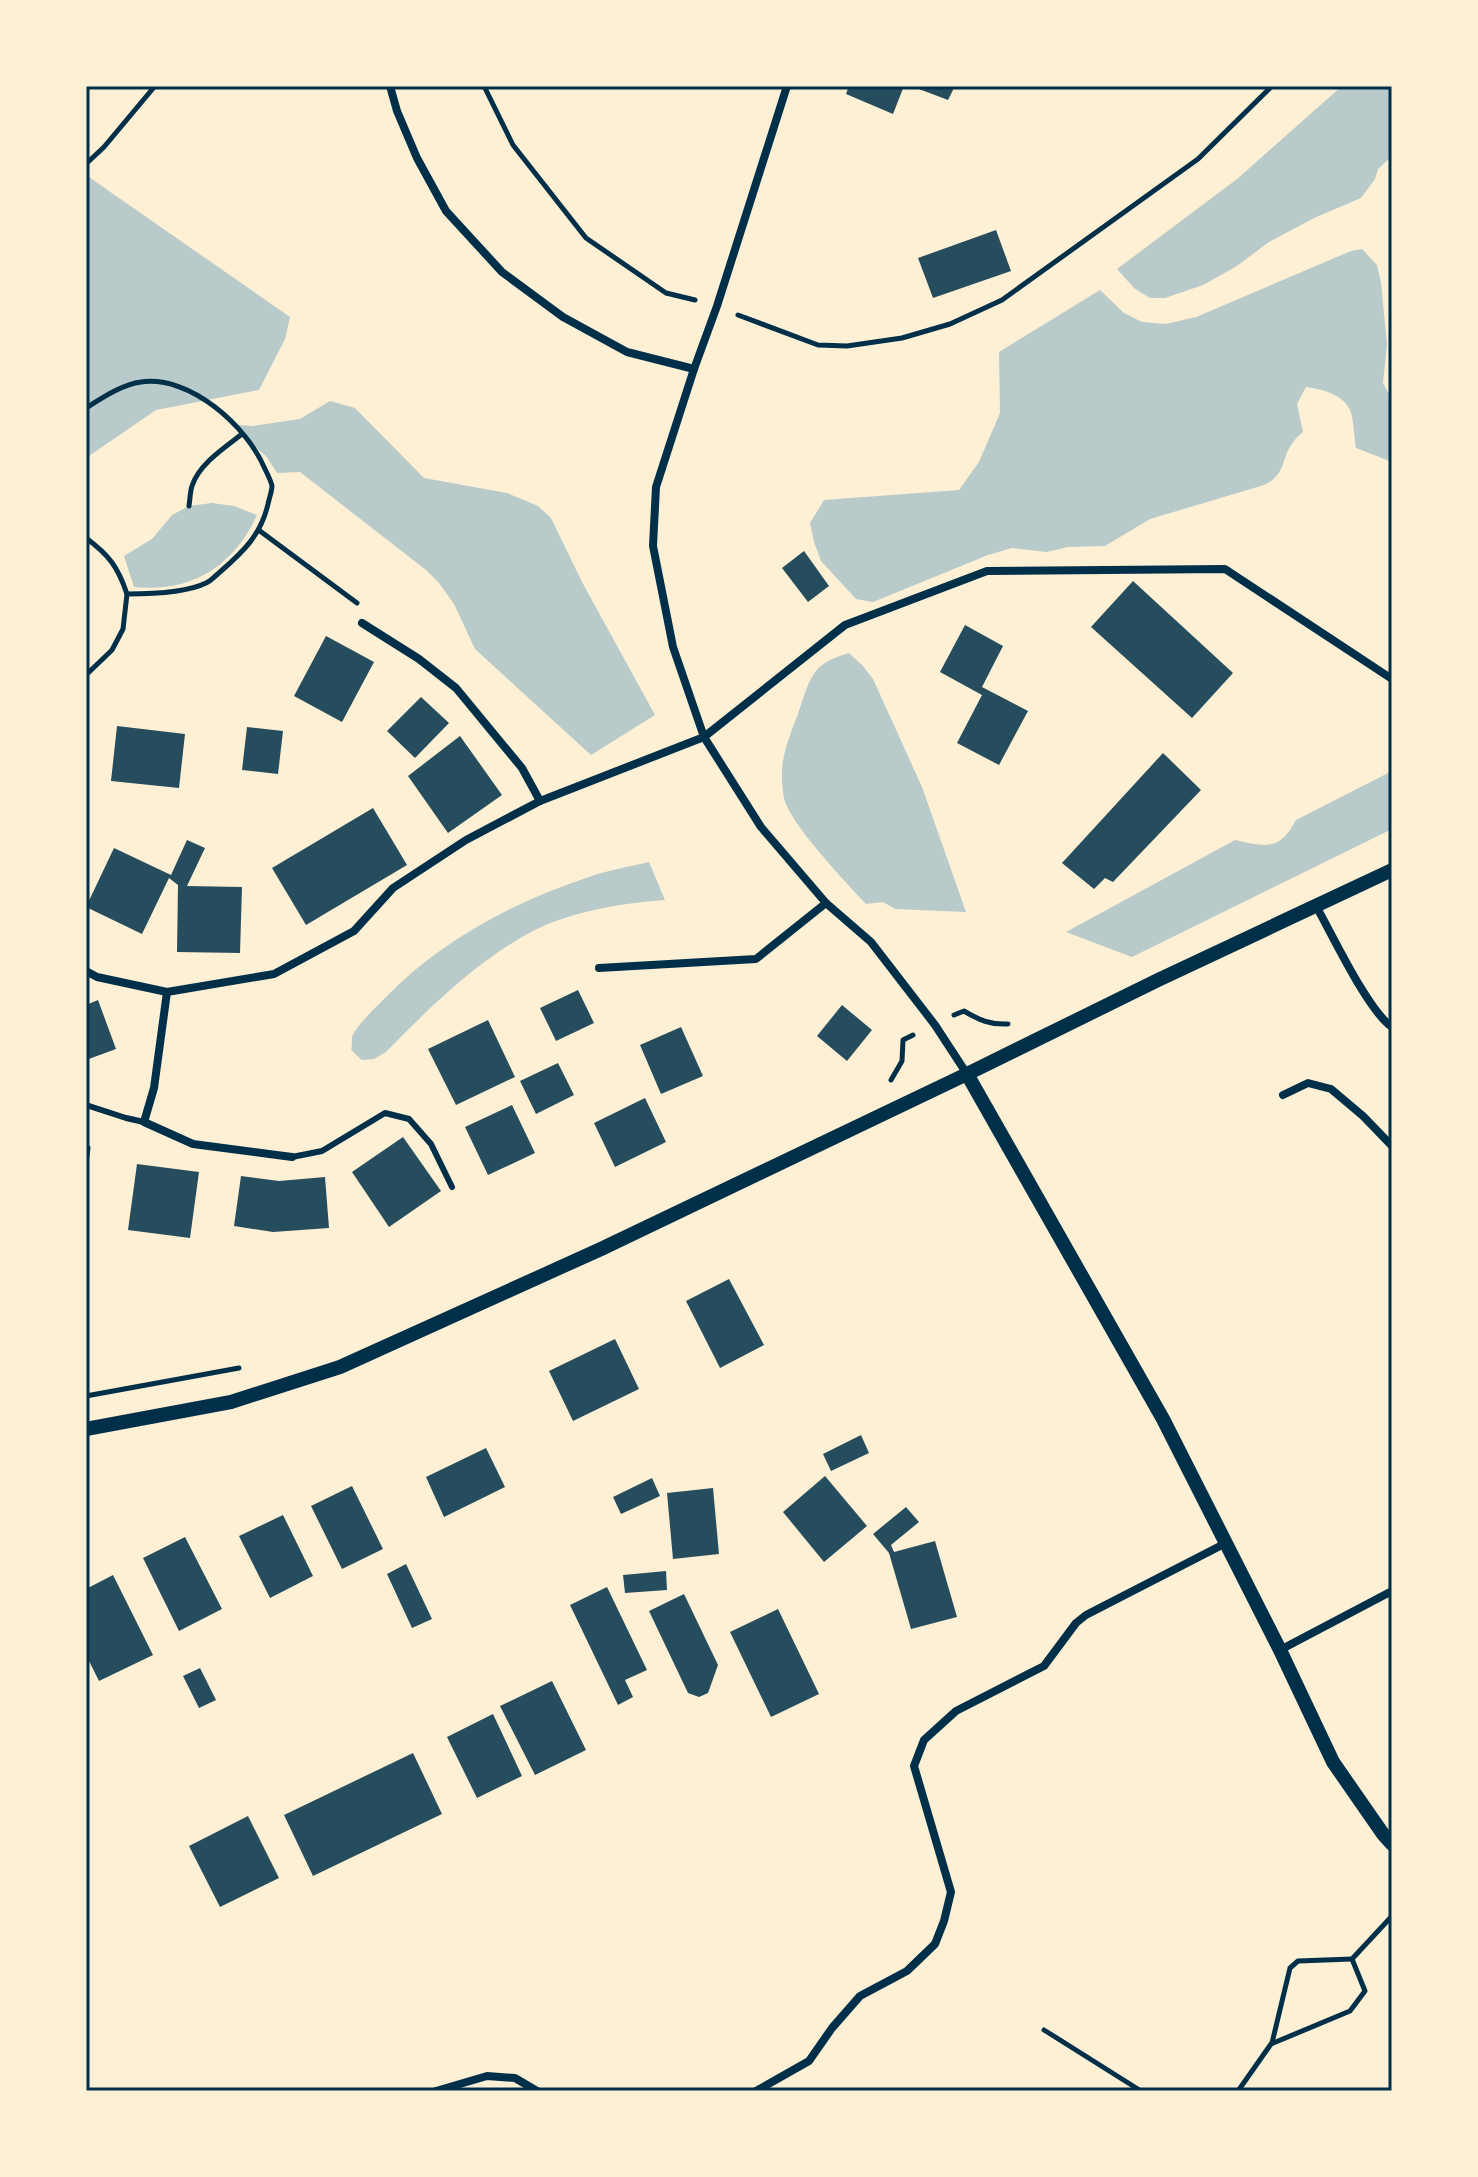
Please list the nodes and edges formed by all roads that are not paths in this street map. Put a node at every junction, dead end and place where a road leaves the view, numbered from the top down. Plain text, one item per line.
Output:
1 (390, 86) edge
2 (787, 86) edge
3 (694, 369) junction
4 (362, 623) dead end
5 (1392, 679) edge
6 (704, 737) junction
7 (540, 801) junction
8 (1392, 870) edge
9 (826, 903) junction
10 (1316, 906) junction
11 (599, 968) dead end
12 (86, 971) edge
13 (167, 992) junction
14 (1392, 1027) edge
15 (967, 1074) junction
16 (1283, 1095) dead end
17 (86, 1105) edge
18 (144, 1122) junction
19 (1392, 1146) edge
20 (292, 1157) joint
21 (452, 1187) dead end
22 (86, 1429) edge
23 (1226, 1543) junction
24 (1392, 1591) edge
25 (1280, 1650) junction
26 (1392, 1844) edge
27 (436, 2091) edge
28 (537, 2091) edge
29 (756, 2091) edge

1 - 3 street
2 - 3 street
3 - 6 street
4 - 7 street
5 - 6 street
6 - 7 street
6 - 9 street
7 - 13 street
8 - 10 street
9 - 11 street
9 - 15 street
10 - 14 street
10 - 15 street
12 - 13 street
13 - 18 street
15 - 22 street
15 - 23 street
16 - 19 street
17 - 18 lane
18 - 20 street
20 - 21 lane
23 - 25 street
23 - 29 street
24 - 25 street
25 - 26 street
27 - 28 street

